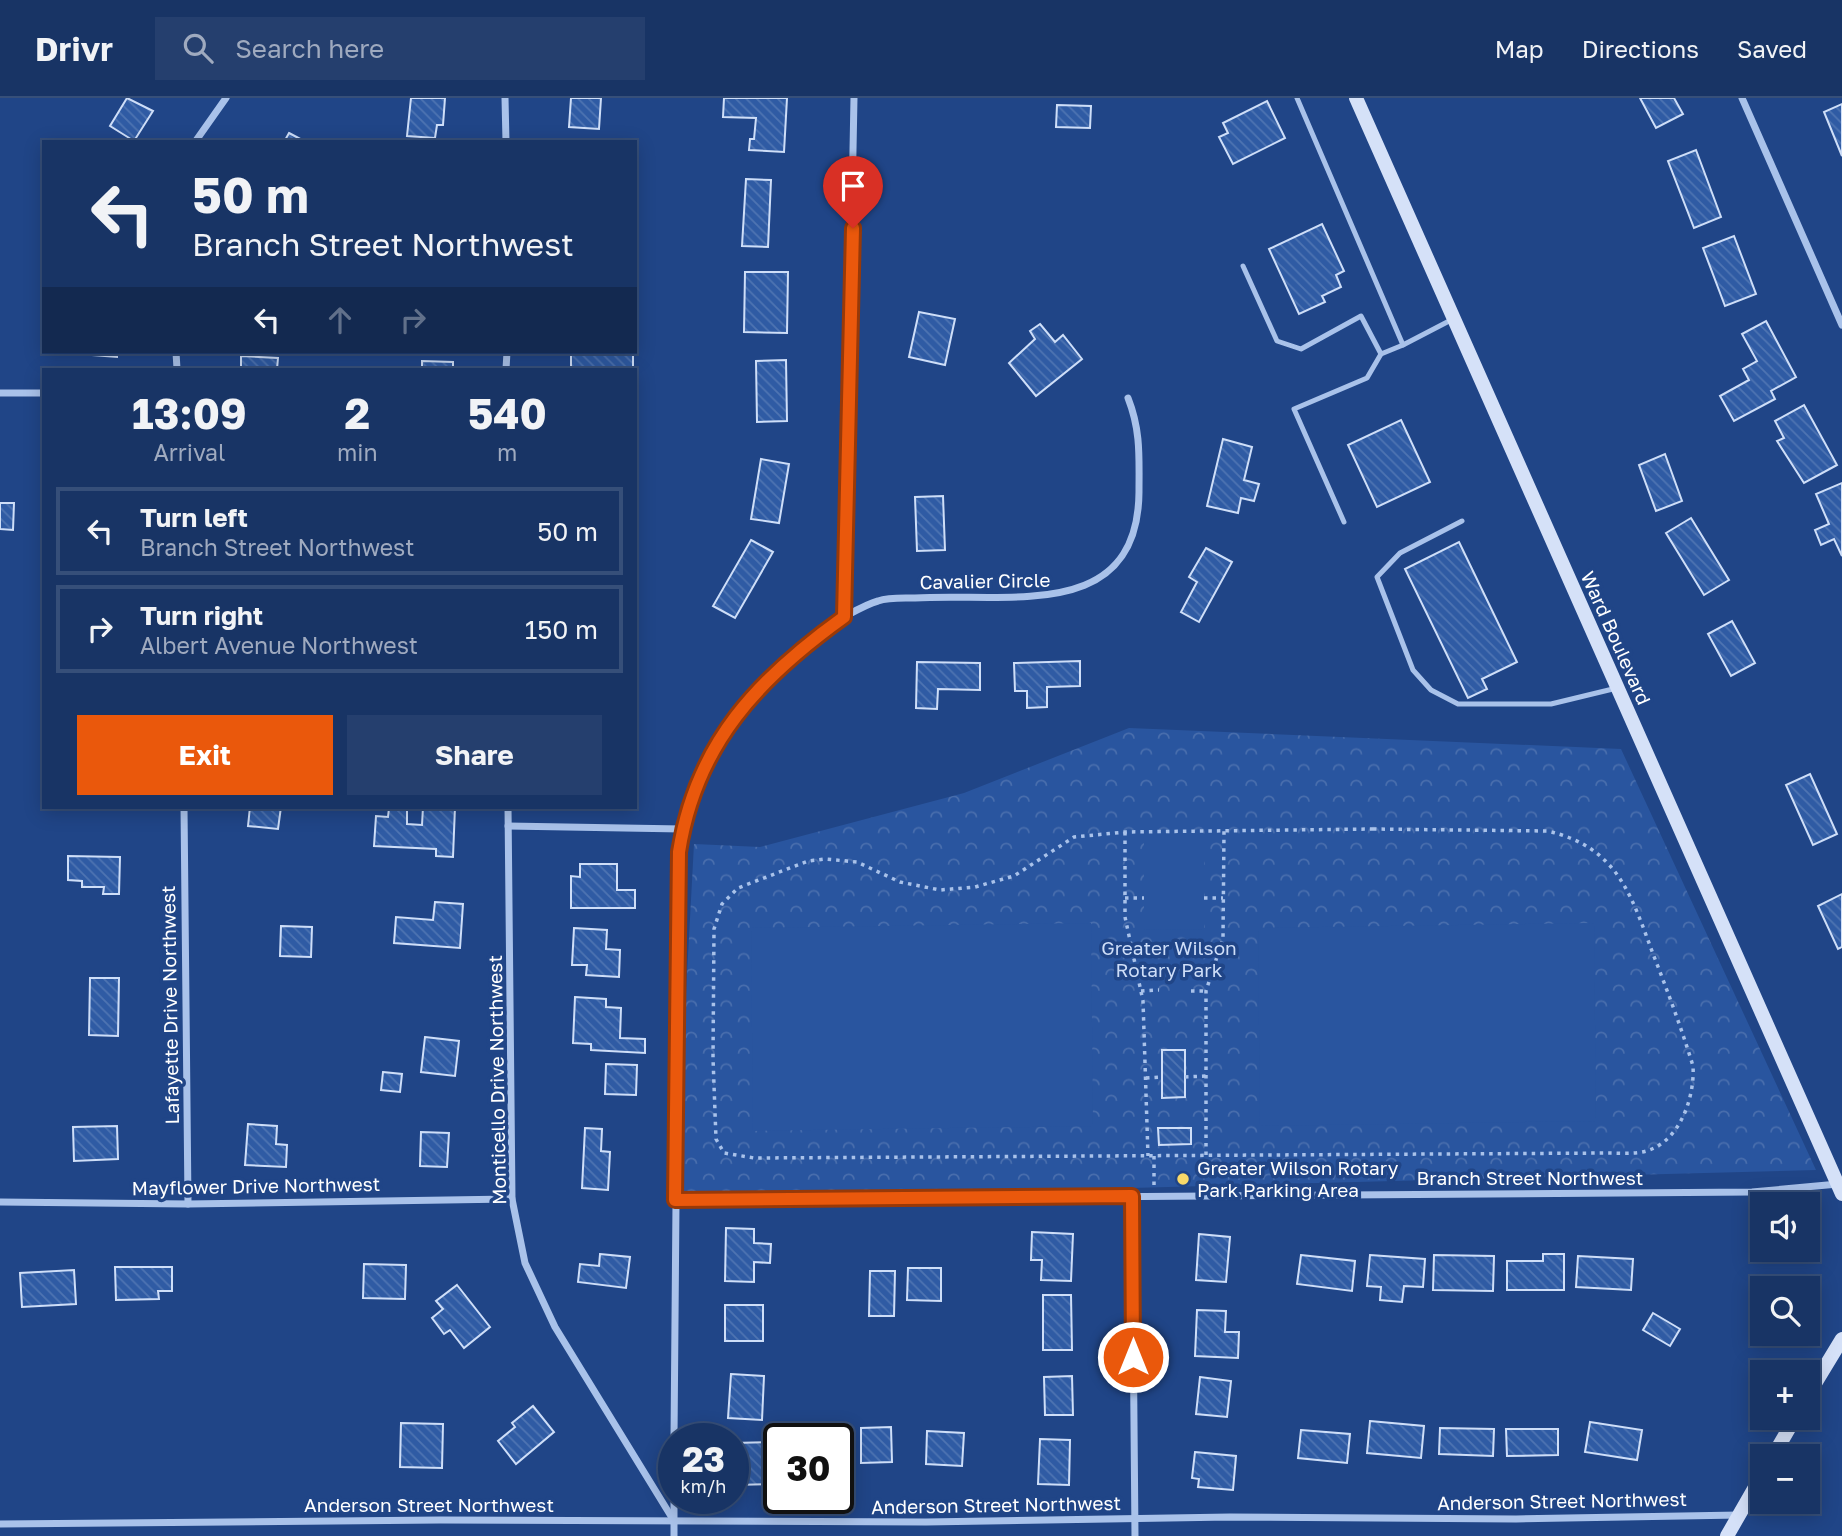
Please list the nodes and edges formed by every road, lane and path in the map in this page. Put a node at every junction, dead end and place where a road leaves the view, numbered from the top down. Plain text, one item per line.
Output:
1 (226, 98) edge
2 (505, 98) edge
3 (854, 98) edge
4 (1297, 98) edge
5 (1356, 98) edge
6 (1742, 98) edge
7 (196, 140) edge
8 (506, 140) edge
9 (1243, 266) dead end
10 (1453, 319) junction
11 (1842, 325) edge
12 (1403, 345) junction
13 (1381, 354) junction
14 (0, 393) edge
15 (42, 393) edge
16 (1128, 398) dead end
17 (1462, 521) dead end
18 (1344, 522) dead end
19 (844, 617) junction
20 (1617, 688) junction
21 (184, 809) edge
22 (508, 809) edge
23 (508, 826) junction
24 (682, 829) junction
25 (1224, 831) junction
26 (1125, 832) junction
27 (1125, 898) junction
28 (1144, 898) dead end
29 (1204, 898) dead end
30 (1223, 898) junction
31 (1159, 990) dead end
32 (1141, 991) junction
33 (1191, 991) dead end
34 (1206, 991) junction
35 (1206, 1076) junction
36 (1162, 1077) dead end
37 (1185, 1077) dead end
38 (1146, 1078) junction
39 (1148, 1156) junction
40 (1154, 1156) junction
41 (1206, 1156) junction
42 (1840, 1189) edge
43 (1132, 1196) junction
44 (1154, 1196) junction
45 (512, 1199) junction
46 (675, 1200) junction
47 (0, 1202) edge
48 (188, 1204) junction
49 (1842, 1339) edge
50 (1820, 1375) edge
51 (674, 1423) edge
52 (1750, 1496) edge
53 (674, 1514) edge
54 (1739, 1515) junction
55 (1134, 1519) junction
56 (674, 1521) junction
57 (0, 1524) edge
58 (674, 1536) edge
59 (1135, 1536) edge
60 (1727, 1536) edge

1 - 7 street
2 - 8 street
3 - 19 street
4 - 12 lane
5 - 10 main road, Ward Boulevard
6 - 11 street
9 - 13 lane
10 - 12 lane
10 - 20 main road, Ward Boulevard
12 - 13 lane
13 - 18 lane
14 - 15 street
16 - 19 street, Cavalier Circle
17 - 20 lane
19 - 24 street, Cavalier Circle
20 - 42 main road, Ward Boulevard
21 - 48 street, Lafayette Drive Northwest
22 - 23 street, Monticello Drive Northwest
23 - 24 street
23 - 45 street, Monticello Drive Northwest
24 - 46 street, Cavalier Circle
25 - 26 path
25 - 30 path
25 - 41 path
26 - 27 path
26 - 39 path
27 - 28 path
27 - 32 path
29 - 30 path
30 - 34 path
31 - 32 path
32 - 38 path
33 - 34 path
34 - 35 path
35 - 37 path
35 - 41 path
36 - 38 path
38 - 39 path
39 - 40 path
40 - 41 path
40 - 44 path
42 - 44 street, Branch Street Northwest
43 - 44 street, Branch Street Northwest
43 - 46 street, Branch Street Northwest
43 - 55 street
45 - 48 street, Mayflower Drive Northwest
45 - 56 street, Monticello Drive Northwest
46 - 51 street, Cavalier Circle
47 - 48 street, Mayflower Drive Northwest
49 - 50 main road
52 - 54 main road
53 - 56 street
54 - 55 street, Anderson Street Northwest
54 - 60 main road
55 - 56 street, Anderson Street Northwest
55 - 59 street
56 - 57 street, Anderson Street Northwest
56 - 58 street

